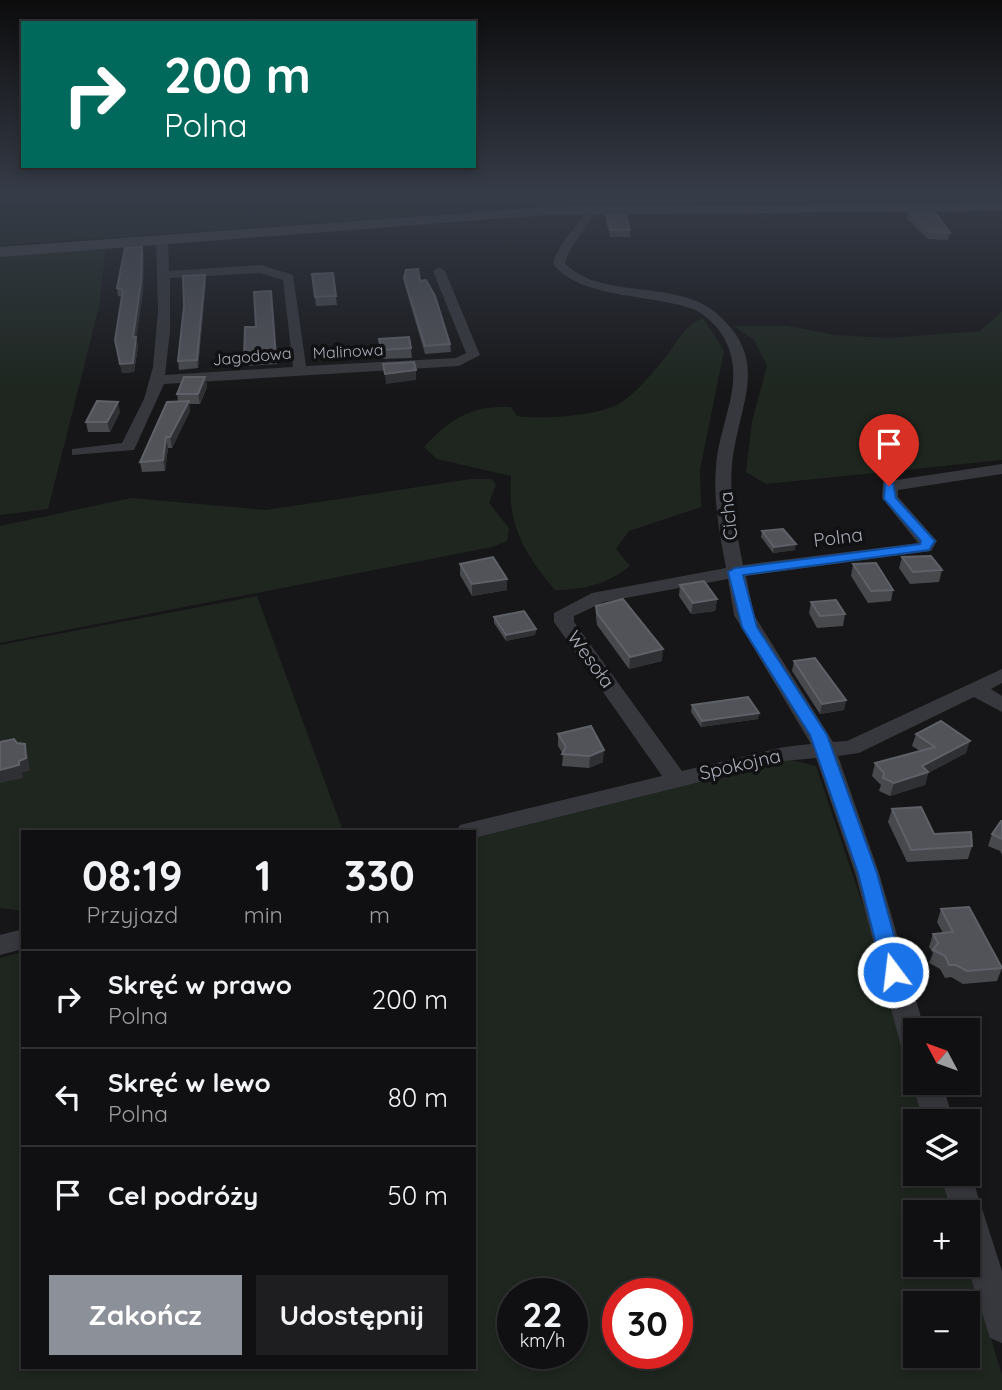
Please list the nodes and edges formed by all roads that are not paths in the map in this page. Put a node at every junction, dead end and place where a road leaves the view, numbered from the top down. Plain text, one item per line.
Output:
1 (165, 262) edge
2 (560, 262) edge
3 (439, 271) dead end
4 (166, 275) junction
5 (300, 371) junction
6 (158, 380) junction
7 (78, 452) dead end
8 (1002, 469) edge
9 (735, 572) junction
10 (1002, 675) edge
11 (975, 688) junction
12 (1002, 705) edge
13 (823, 750) junction
14 (676, 779) junction
15 (472, 830) edge
16 (21, 939) edge
17 (0, 944) edge
18 (907, 1018) edge
19 (960, 1186) edge
20 (1002, 1326) edge

1 - 4 street
2 - 9 street, Cicha
3 - 5 street, Malinowa
4 - 5 street, Jagodowa
4 - 6 street
5 - 6 street, Jagodowa
6 - 7 street
8 - 9 street, Polna
9 - 13 street, Cicha
9 - 14 street, Wesoła
10 - 11 street, Spokojna
11 - 12 street
11 - 13 street, Spokojna
13 - 14 street, Spokojna
13 - 18 street, Cicha
14 - 15 street, Spokojna
16 - 17 street
19 - 20 street

